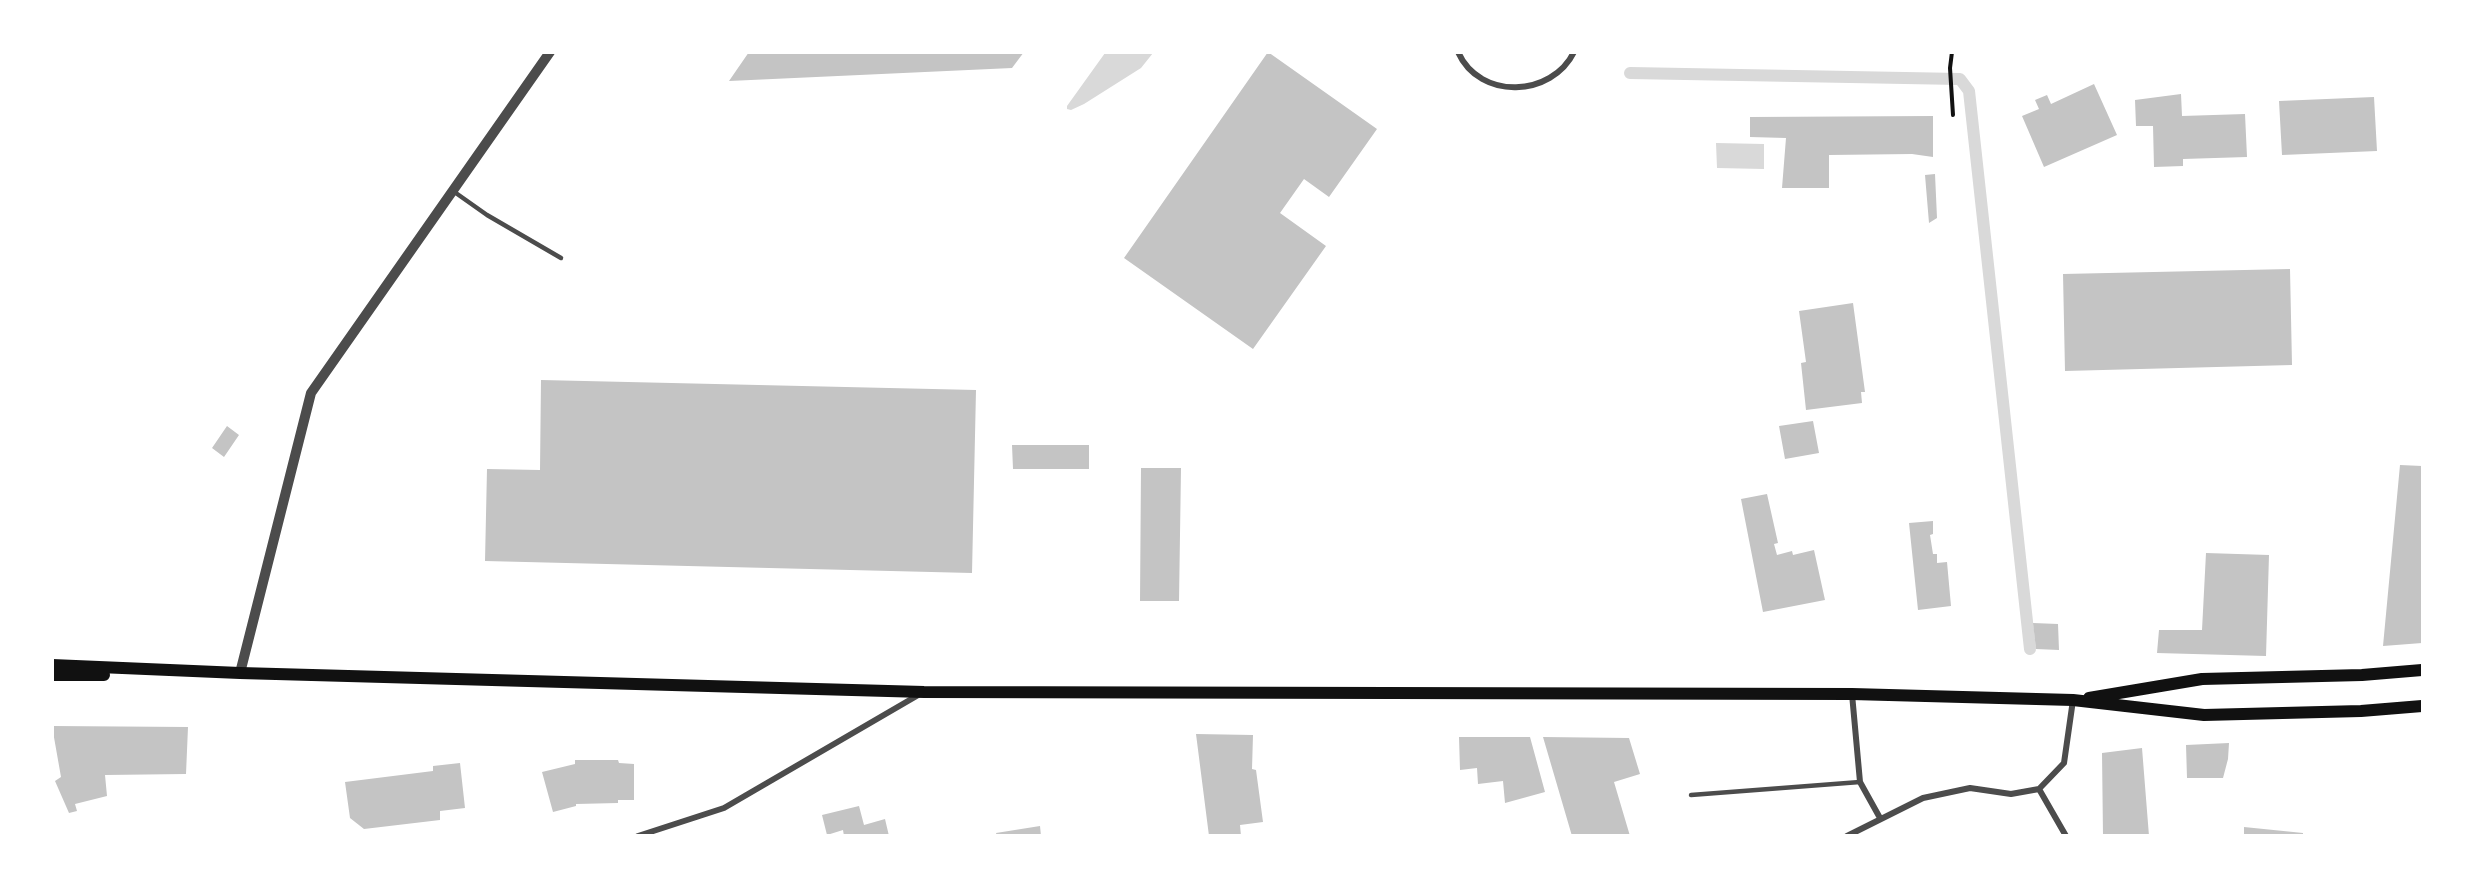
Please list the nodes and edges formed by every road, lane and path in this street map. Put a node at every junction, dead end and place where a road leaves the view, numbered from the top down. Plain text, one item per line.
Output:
1 (550, 52) edge
2 (1458, 52) edge
3 (1574, 52) edge
4 (1952, 52) edge
5 (1953, 115) dead end
6 (453, 191) junction
7 (561, 258) dead end
8 (52, 665) edge
9 (2422, 670) edge
10 (240, 674) junction
11 (52, 675) edge
12 (924, 692) junction
13 (1852, 694) junction
14 (2073, 700) junction
15 (2422, 706) edge
16 (1860, 782) junction
17 (2039, 789) junction
18 (1691, 795) dead end
19 (1880, 818) junction
20 (638, 836) edge
21 (1847, 836) edge
22 (2066, 836) edge

1 - 6 street
2 - 3 street
4 - 5 path
6 - 7 lane
6 - 10 street
8 - 10 main road
9 - 14 main road
10 - 11 main road
10 - 12 main road
12 - 13 main road
12 - 20 street
13 - 14 main road
13 - 16 street
14 - 15 main road
14 - 17 street
16 - 18 lane
16 - 19 street
17 - 19 street
17 - 22 street
19 - 21 street

